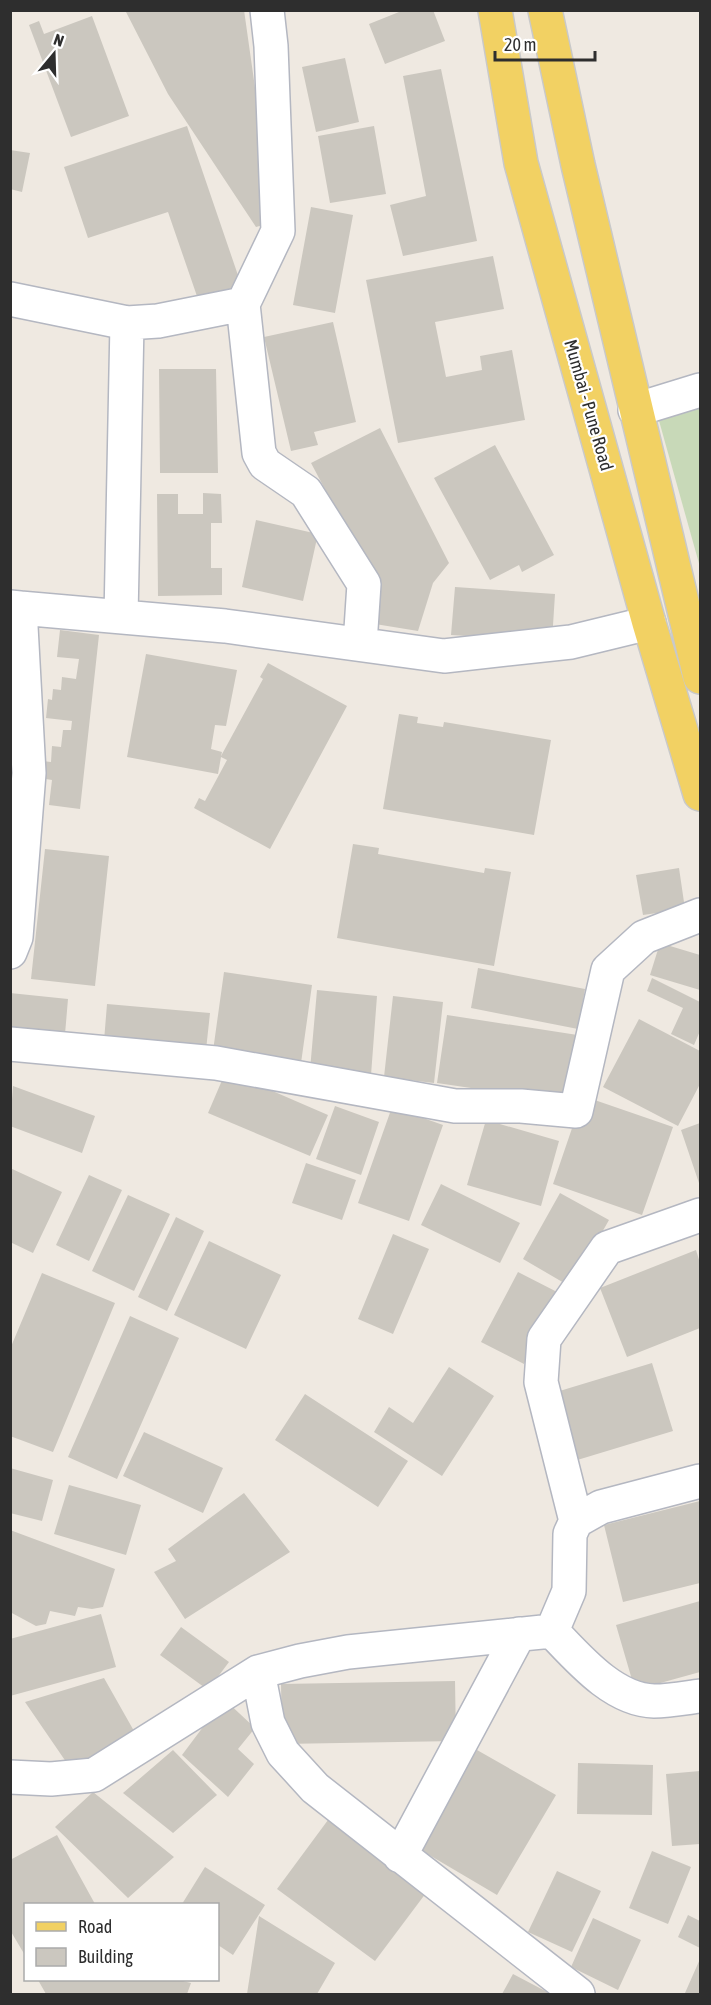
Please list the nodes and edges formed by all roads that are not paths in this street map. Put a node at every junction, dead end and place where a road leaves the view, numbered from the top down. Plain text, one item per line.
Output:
1 (267, 10) edge
2 (495, 10) edge
3 (544, 10) edge
4 (10, 299) edge
5 (243, 304) junction
6 (127, 323) junction
7 (700, 390) edge
8 (635, 410) junction
9 (15, 608) edge
10 (121, 617) junction
11 (650, 623) junction
12 (360, 644) junction
13 (700, 677) edge
14 (700, 794) edge
15 (700, 915) edge
16 (10, 952) edge
17 (10, 1044) edge
18 (700, 1215) edge
19 (700, 1482) edge
20 (576, 1521) junction
21 (552, 1631) junction
22 (519, 1635) junction
23 (258, 1672) junction
24 (700, 1696) edge
25 (10, 1777) edge
26 (400, 1856) junction
27 (578, 1995) edge

1 - 5 street
2 - 11 main road, Mumbai - Pune Road
3 - 8 main road
4 - 6 street
5 - 6 street
5 - 12 street
6 - 10 street
7 - 8 street
8 - 13 main road
9 - 10 street
9 - 16 street
10 - 12 street
11 - 12 street
11 - 14 main road, Mumbai - Pune Road
15 - 17 street
18 - 20 street
19 - 20 street
20 - 21 street
21 - 22 street
21 - 24 street
22 - 23 street
22 - 26 street
23 - 25 street
23 - 26 street
26 - 27 street

